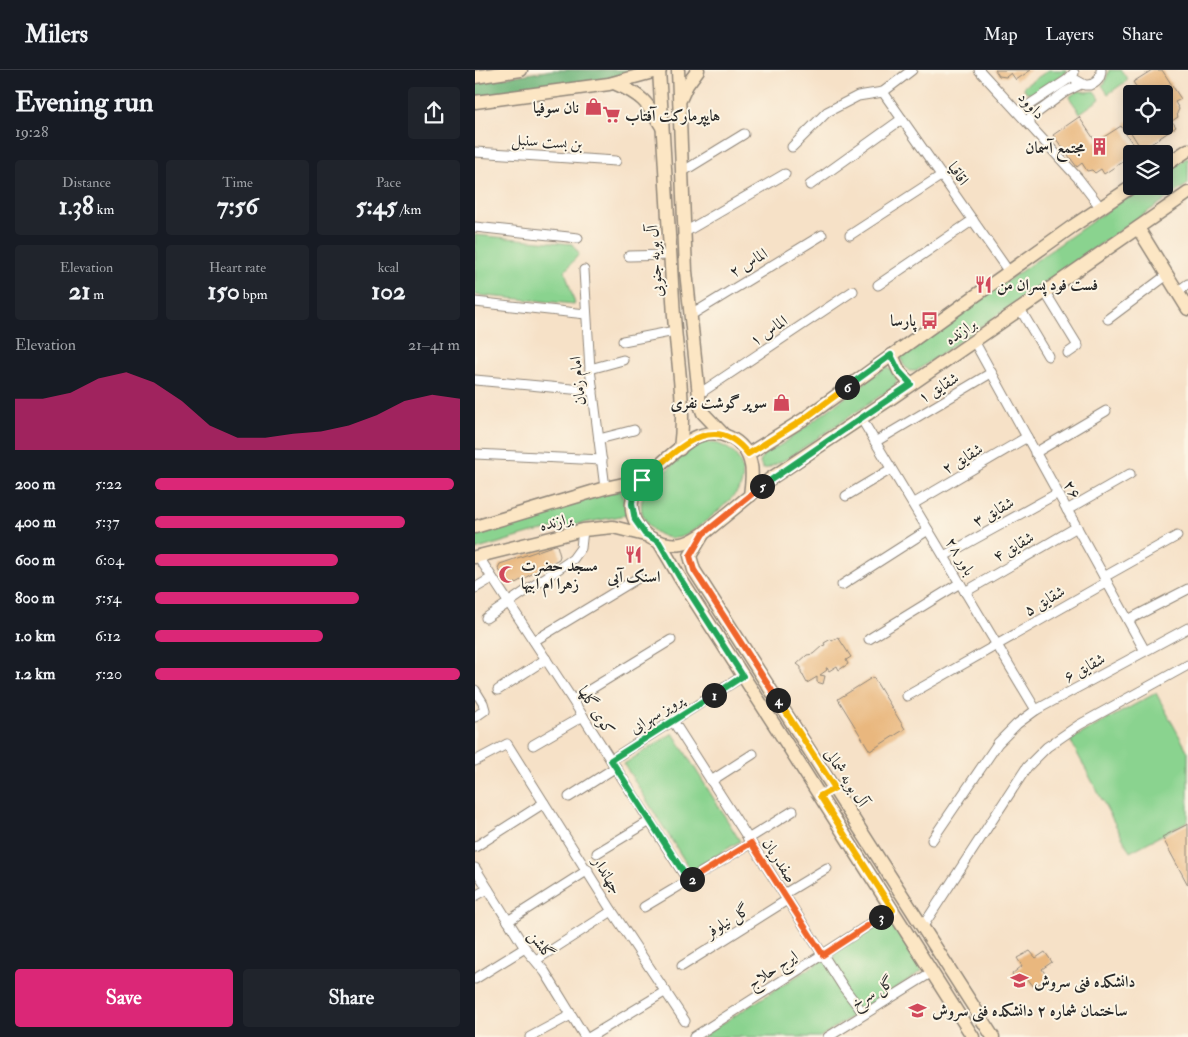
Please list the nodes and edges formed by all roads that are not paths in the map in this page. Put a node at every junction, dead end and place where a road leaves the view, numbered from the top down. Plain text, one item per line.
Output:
1 (659, 70) edge
2 (678, 70) edge
3 (698, 70) edge
4 (912, 70) edge
5 (979, 70) edge
6 (1101, 70) edge
7 (513, 71) edge
8 (1074, 72) edge
9 (634, 74) edge
10 (475, 77) edge
11 (614, 83) junction
12 (1081, 84) junction
13 (883, 92) junction
14 (475, 102) edge
15 (680, 103) junction
16 (1018, 112) junction
17 (902, 118) junction
18 (1030, 125) junction
19 (663, 129) junction
20 (744, 134) dead end
21 (793, 147) dead end
22 (1188, 150) edge
23 (475, 152) edge
24 (616, 160) dead end
25 (1173, 160) edge
26 (682, 172) junction
27 (785, 174) dead end
28 (942, 175) junction
29 (810, 185) dead end
30 (1123, 193) edge
31 (1188, 193) edge
32 (1101, 208) junction
33 (973, 220) junction
34 (475, 227) edge
35 (1138, 228) junction
36 (685, 232) junction
37 (822, 235) dead end
38 (850, 235) dead end
39 (578, 238) dead end
40 (670, 255) junction
41 (629, 256) dead end
42 (584, 270) dead end
43 (1009, 272) junction
44 (1167, 275) junction
45 (878, 285) dead end
46 (1183, 288) edge
47 (853, 292) dead end
48 (1045, 292) junction
49 (475, 302) edge
50 (1021, 309) junction
51 (1188, 309) edge
52 (586, 314) junction
53 (691, 315) junction
54 (1108, 319) dead end
55 (675, 331) junction
56 (623, 340) dead end
57 (974, 341) junction
58 (1068, 353) dead end
59 (891, 355) junction
60 (1048, 356) dead end
61 (623, 360) dead end
62 (590, 369) junction
63 (991, 373) junction
64 (475, 380) edge
65 (911, 384) junction
66 (593, 391) junction
67 (699, 394) junction
68 (1106, 412) dead end
69 (861, 418) junction
70 (634, 430) dead end
71 (724, 435) junction
72 (1027, 437) junction
73 (599, 438) junction
74 (875, 442) junction
75 (680, 449) junction
76 (1035, 453) junction
77 (475, 454) edge
78 (748, 454) junction
79 (601, 460) junction
80 (891, 469) junction
81 (1130, 474) dead end
82 (642, 480) junction
83 (605, 488) junction
84 (1058, 493) junction
85 (750, 496) junction
86 (846, 496) dead end
87 (913, 504) junction
88 (1067, 510) junction
89 (475, 527) edge
90 (1077, 527) junction
91 (583, 530) junction
92 (928, 530) junction
93 (645, 534) junction
94 (703, 534) junction
95 (1177, 536) dead end
96 (659, 542) junction
97 (944, 556) junction
98 (477, 557) edge
99 (493, 578) junction
100 (638, 578) dead end
101 (1106, 579) junction
102 (960, 583) junction
103 (841, 585) dead end
104 (475, 588) edge
105 (1188, 588) edge
106 (965, 592) junction
107 (509, 602) junction
108 (486, 618) dead end
109 (1128, 620) junction
110 (1188, 628) edge
111 (869, 639) dead end
112 (671, 640) dead end
113 (534, 641) junction
114 (997, 644) junction
115 (1145, 651) junction
116 (546, 659) junction
117 (1188, 665) edge
118 (743, 676) junction
119 (475, 690) edge
120 (498, 690) dead end
121 (907, 696) dead end
122 (573, 700) junction
123 (1036, 710) junction
124 (583, 716) junction
125 (475, 717) edge
126 (673, 721) junction
127 (533, 745) dead end
128 (753, 754) dead end
129 (475, 761) edge
130 (613, 764) junction
131 (711, 781) junction
132 (835, 788) junction
133 (820, 796) junction
134 (569, 797) dead end
135 (544, 803) junction
136 (793, 810) dead end
137 (650, 822) junction
138 (932, 840) dead end
139 (750, 841) junction
140 (475, 848) edge
141 (597, 853) dead end
142 (475, 868) edge
143 (827, 868) dead end
144 (588, 870) junction
145 (689, 881) junction
146 (488, 889) junction
147 (475, 896) edge
148 (786, 897) junction
149 (644, 907) dead end
150 (893, 910) junction
151 (612, 911) junction
152 (508, 921) junction
153 (923, 926) junction
154 (525, 948) junction
155 (823, 955) junction
156 (536, 960) junction
157 (682, 966) dead end
158 (932, 972) junction
159 (475, 979) edge
160 (666, 991) junction
161 (571, 1014) junction
162 (864, 1014) junction
163 (685, 1021) dead end
164 (988, 1035) edge
165 (530, 1037) edge
166 (585, 1037) edge
167 (590, 1037) edge
168 (694, 1037) edge
169 (828, 1037) edge
170 (973, 1037) edge

1 - 9 main road
1 - 19 main road, آل بویه جنوبی
2 - 15 main road, آل بویه جنوبی
3 - 15 main road
4 - 13 street
5 - 16 street, داوود
6 - 12 street
7 - 10 main road
8 - 12 street
8 - 16 street
9 - 11 main road
11 - 14 main road
11 - 19 main road
12 - 18 street
13 - 17 street, اقاقیا
13 - 21 street
15 - 26 main road, آل بویه جنوبی
16 - 18 street, داوود
17 - 28 street, اقاقیا
17 - 29 street
18 - 32 street, داوود
19 - 40 main road, آل بویه جنوبی
20 - 26 street
22 - 25 main road
23 - 24 street, بن بست سنبل
26 - 36 main road, آل بویه جنوبی
27 - 36 street
28 - 33 street, اقاقیا
28 - 38 street
30 - 32 main road, برازنده
31 - 35 main road, برازنده
32 - 43 main road, برازنده
33 - 43 street, اقاقیا
33 - 45 street
34 - 39 street
35 - 44 main road
35 - 48 main road, برازنده
36 - 53 main road, آل بویه جنوبی
37 - 53 street, الماس ۲
40 - 41 street
40 - 55 main road, آل بویه جنوبی
42 - 52 street, امام زمان
43 - 59 main road, برازنده
44 - 46 main road
44 - 54 street
46 - 51 main road
47 - 67 street, الماس ۱
48 - 50 main road, برازنده
48 - 58 street
49 - 52 street
50 - 57 main road, برازنده
50 - 60 street
52 - 62 street, امام زمان
53 - 67 main road, آل بویه جنوبی
55 - 56 street
55 - 75 main road, آل بویه جنوبی
57 - 63 street, ۲۶
57 - 65 main road, برازنده
59 - 65 main road
59 - 78 main road, برازنده
61 - 62 street
62 - 66 street, امام زمان
63 - 72 street, ۲۶
63 - 74 street, شقایق ۱
64 - 66 street
65 - 69 main road, برازنده
66 - 73 street, امام زمان
67 - 71 main road, آل بویه جنوبی
68 - 76 street
69 - 74 street, باور ۲۸
69 - 85 main road, برازنده
70 - 73 street
71 - 75 main road
71 - 78 main road
72 - 76 street, ۲۶
72 - 87 street, شقایق ۲
73 - 79 street, امام زمان
74 - 80 street, باور ۲۸
75 - 82 main road
76 - 84 street, ۲۶
77 - 79 street
78 - 85 main road
79 - 83 street, امام زمان
80 - 86 street
80 - 87 street, باور ۲۸
81 - 88 street
82 - 83 main road, برازنده
82 - 93 main road
83 - 89 main road, برازنده
84 - 88 street, ۲۶
84 - 97 street, شقایق ۳
85 - 94 main road
87 - 92 street, باور ۲۸
88 - 90 street, ۲۶
90 - 101 street, ۲۶
90 - 106 street, شقایق ۴
91 - 93 main road, برازنده
91 - 98 main road, برازنده
91 - 107 street
92 - 97 street, باور ۲۸
92 - 103 street
93 - 96 main road
94 - 96 main road
94 - 132 main road, آل بویه شمالی
95 - 101 street, شقایق ۵
96 - 118 main road, آل بویه شمالی
97 - 102 street, باور ۲۸
98 - 99 street, کوی گلها
99 - 104 street
99 - 107 street, کوی گلها
100 - 113 street
101 - 109 street, ۲۶
101 - 114 street, شقایق ۵
102 - 106 street, باور ۲۸
102 - 111 street
105 - 109 street
106 - 114 street, باور ۲۸
107 - 108 street
107 - 113 street, کوی گلها
109 - 115 street, ۲۶
110 - 115 street, شقایق ۶
112 - 122 street
113 - 116 street, کوی گلها
114 - 121 street, شقایق ۵
114 - 123 street, باور ۲۸
115 - 123 street, شقایق ۶
116 - 120 street
116 - 122 street, کوی گلها
117 - 153 street
118 - 126 street, پرویز سهرابی
118 - 133 main road, آل بویه شمالی
119 - 125 street
122 - 124 street, کوی گلها
123 - 138 street, شقایق ۶
124 - 127 street
124 - 130 street, کوی گلها
126 - 130 street, پرویز سهرابی
126 - 131 street, صفدریان
128 - 131 street
129 - 135 street, جهاندار
130 - 134 street, پرویز سهرابی
130 - 137 street, کوی گلها
131 - 139 street, صفدریان
132 - 133 main road
132 - 153 main road, آل بویه شمالی
133 - 150 main road, آل بویه شمالی
135 - 140 street
135 - 144 street, جهاندار
136 - 139 street
137 - 141 street
137 - 145 street, کوی گلها
139 - 145 street
139 - 148 street, صفدریان
142 - 146 street, گلشن
143 - 148 street, گل نیلوفر
144 - 151 street, جهاندار
144 - 152 street
145 - 149 street
146 - 147 street
146 - 152 street, گلشن
148 - 155 street, صفدریان
148 - 157 street, گل نیلوفر
150 - 155 street, ایرج حلاج
150 - 158 main road, آل بویه شمالی
151 - 156 street
151 - 160 street, جهاندار
152 - 154 street, گلشن
153 - 164 main road, آل بویه شمالی
154 - 156 street, گلشن
154 - 159 street
155 - 162 street, صفدریان
155 - 168 street, ایرج حلاج
156 - 161 street, گلشن
158 - 162 street, گل سرخ
158 - 170 main road, آل بویه شمالی
160 - 163 street, جهاندار
160 - 167 street
161 - 165 street
161 - 166 street, گلشن
162 - 169 street, گل سرخ

